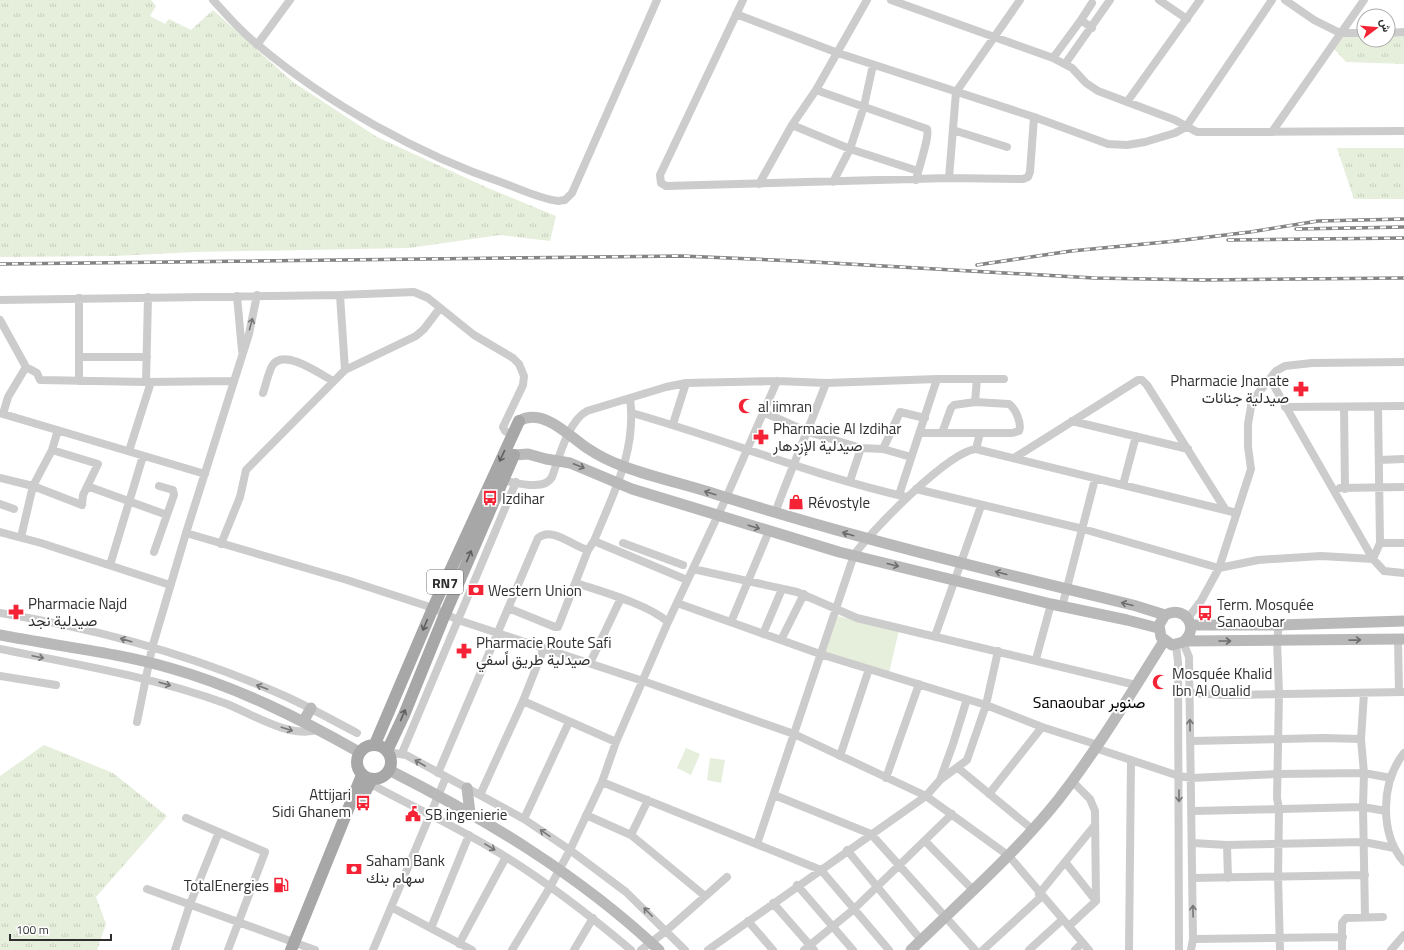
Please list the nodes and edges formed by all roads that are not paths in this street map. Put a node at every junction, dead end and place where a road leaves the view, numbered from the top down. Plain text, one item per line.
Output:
1 (212, 0) edge
2 (290, 0) edge
3 (657, 0) edge
4 (743, 0) edge
5 (867, 0) edge
6 (891, 0) edge
7 (1020, 0) edge
8 (1110, 0) edge
9 (1160, 0) edge
10 (1200, 0) edge
11 (1272, 0) edge
12 (1285, 0) edge
13 (1364, 0) edge
14 (1093, 2) edge
15 (1103, 11) junction
16 (736, 14) junction
17 (1186, 19) junction
18 (1081, 20) junction
19 (1092, 28) junction
20 (1340, 33) junction
21 (1356, 33) edge
22 (993, 37) junction
23 (257, 44) junction
24 (838, 53) junction
25 (1053, 58) junction
26 (1065, 64) junction
27 (873, 65) junction
28 (816, 90) junction
29 (956, 92) junction
30 (1127, 102) junction
31 (864, 106) junction
32 (1034, 117) junction
33 (792, 125) junction
34 (1186, 126) junction
35 (953, 130) junction
36 (1404, 131) edge
37 (1272, 132) junction
38 (1007, 147) dead end
39 (850, 149) junction
40 (918, 171) junction
41 (949, 178) junction
42 (916, 180) junction
43 (833, 182) junction
44 (759, 184) junction
45 (257, 295) junction
46 (340, 295) junction
47 (237, 296) junction
48 (148, 297) junction
49 (79, 298) junction
50 (0, 300) edge
51 (440, 308) junction
52 (0, 320) edge
53 (242, 352) junction
54 (79, 357) junction
55 (147, 357) junction
56 (1404, 362) edge
57 (26, 367) junction
58 (345, 370) junction
59 (937, 379) junction
60 (977, 379) junction
61 (1004, 379) dead end
62 (1270, 379) junction
63 (79, 381) junction
64 (233, 381) junction
65 (333, 381) junction
66 (777, 381) junction
67 (149, 382) junction
68 (686, 383) junction
69 (826, 383) junction
70 (263, 393) dead end
71 (630, 398) junction
72 (975, 402) junction
73 (1404, 406) edge
74 (1285, 407) junction
75 (1344, 407) junction
76 (1378, 407) junction
77 (763, 412) junction
78 (1, 413) edge
79 (632, 413) junction
80 (925, 418) junction
81 (518, 421) joint
82 (1072, 421) junction
83 (673, 424) junction
84 (58, 430) junction
85 (808, 432) junction
86 (920, 433) junction
87 (942, 433) junction
88 (980, 433) junction
89 (512, 434) junction
90 (568, 434) junction
91 (1136, 436) junction
92 (861, 448) junction
93 (747, 449) junction
94 (883, 449) junction
95 (976, 449) junction
96 (1188, 449) junction
97 (52, 450) junction
98 (129, 452) junction
99 (514, 454) joint
100 (143, 456) junction
101 (911, 457) junction
102 (1014, 458) junction
103 (1404, 459) edge
104 (1379, 460) junction
105 (558, 461) junction
106 (792, 464) junction
107 (625, 466) junction
108 (205, 474) junction
109 (0, 478) edge
110 (1094, 479) junction
111 (501, 480) junction
112 (850, 481) junction
113 (516, 482) junction
114 (618, 484) junction
115 (1123, 485) junction
116 (33, 486) junction
117 (87, 486) junction
118 (159, 486) dead end
119 (1380, 487) junction
120 (1404, 487) edge
121 (1333, 488) junction
122 (916, 489) junction
123 (1345, 489) junction
124 (899, 495) junction
125 (907, 497) junction
126 (726, 498) junction
127 (128, 502) junction
128 (0, 504) edge
129 (981, 506) junction
130 (14, 509) dead end
131 (1225, 509) junction
132 (775, 513) junction
133 (1237, 513) junction
134 (167, 515) junction
135 (718, 516) junction
136 (1083, 529) junction
137 (769, 531) junction
138 (0, 532) edge
139 (186, 533) junction
140 (21, 538) junction
141 (866, 539) junction
142 (594, 541) junction
143 (623, 543) dead end
144 (1380, 543) junction
145 (1404, 543) edge
146 (221, 544) junction
147 (588, 550) junction
148 (154, 552) dead end
149 (657, 555) junction
150 (854, 555) junction
151 (1373, 558) junction
152 (961, 563) junction
153 (110, 564) junction
154 (652, 565) junction
155 (683, 565) dead end
156 (1219, 568) junction
157 (693, 569) junction
158 (1404, 573) edge
159 (687, 580) junction
160 (748, 581) junction
161 (955, 581) junction
162 (576, 583) junction
163 (170, 585) junction
164 (782, 589) junction
165 (1067, 589) junction
166 (804, 594) junction
167 (622, 598) junction
168 (677, 602) junction
169 (1056, 605) junction
170 (433, 608) junction
171 (508, 608) junction
172 (836, 609) junction
173 (0, 613) edge
174 (445, 614) junction
175 (1165, 615) junction
176 (458, 620) junction
177 (1404, 621) edge
178 (668, 622) junction
179 (731, 622) junction
180 (1189, 622) junction
181 (1279, 626) junction
182 (1158, 628) junction
183 (497, 633) junction
184 (764, 634) junction
185 (0, 635) edge
186 (935, 636) junction
187 (1401, 639) edge
188 (781, 640) junction
189 (1164, 641) junction
190 (1277, 641) junction
191 (1182, 643) junction
192 (152, 648) junction
193 (544, 648) junction
194 (0, 649) edge
195 (998, 651) junction
196 (820, 654) junction
197 (1036, 659) junction
198 (150, 663) junction
199 (590, 663) junction
200 (869, 669) junction
201 (0, 676) edge
202 (146, 678) junction
203 (643, 681) junction
204 (919, 684) junction
205 (1136, 684) junction
206 (56, 685) dead end
207 (1364, 692) junction
208 (1401, 692) edge
209 (1190, 693) junction
210 (1279, 693) junction
211 (967, 699) junction
212 (523, 701) junction
213 (986, 705) junction
214 (311, 708) junction
215 (137, 722) dead end
216 (303, 722) junction
217 (569, 722) junction
218 (1042, 727) junction
219 (318, 730) junction
220 (357, 733) dead end
221 (794, 734) junction
222 (1361, 739) junction
223 (1278, 740) junction
224 (1191, 741) junction
225 (616, 742) junction
226 (375, 744) junction
227 (1096, 747) junction
228 (387, 751) junction
229 (359, 752) junction
230 (402, 753) junction
231 (1404, 753) edge
232 (840, 756) junction
233 (1131, 761) junction
234 (958, 768) junction
235 (388, 770) junction
236 (438, 773) junction
237 (1364, 773) junction
238 (1278, 774) junction
239 (1179, 776) junction
240 (446, 777) junction
241 (886, 778) junction
242 (1191, 778) junction
243 (1391, 778) junction
244 (368, 779) junction
245 (940, 780) junction
246 (1072, 781) junction
247 (602, 782) junction
248 (467, 788) junction
249 (989, 794) junction
250 (480, 795) junction
251 (774, 795) junction
252 (438, 796) junction
253 (926, 796) junction
254 (648, 800) junction
255 (1363, 807) junction
256 (1279, 809) junction
257 (1192, 811) junction
258 (1386, 811) junction
259 (470, 813) junction
260 (952, 814) junction
261 (430, 815) junction
262 (586, 815) junction
263 (186, 818) dead end
264 (524, 819) junction
265 (1095, 825) junction
266 (1032, 829) junction
267 (219, 832) junction
268 (871, 834) junction
269 (469, 835) junction
270 (632, 835) junction
271 (925, 841) junction
272 (1364, 842) junction
273 (1193, 843) junction
274 (756, 844) junction
275 (1278, 844) junction
276 (1227, 845) junction
277 (1394, 848) junction
278 (570, 850) junction
279 (847, 850) junction
280 (1009, 856) junction
281 (506, 857) junction
282 (1404, 862) edge
283 (1066, 863) junction
284 (899, 866) junction
285 (560, 869) junction
286 (821, 870) junction
287 (1365, 875) junction
288 (1278, 876) junction
289 (727, 877) dead end
290 (1192, 878) junction
291 (1228, 878) junction
292 (797, 885) junction
293 (550, 887) junction
294 (876, 887) junction
295 (147, 889) dead end
296 (974, 891) junction
297 (1040, 895) junction
298 (705, 896) junction
299 (1096, 902) junction
300 (774, 903) junction
301 (190, 904) junction
302 (391, 907) junction
303 (854, 909) junction
304 (944, 917) junction
305 (1365, 917) junction
306 (1383, 917) dead end
307 (593, 918) junction
308 (240, 922) junction
309 (748, 922) junction
310 (1066, 923) junction
311 (832, 926) junction
312 (431, 928) junction
313 (666, 931) junction
314 (1343, 937) junction
315 (1402, 937) edge
316 (1280, 938) junction
317 (1193, 939) junction
318 (921, 940) junction
319 (1082, 943) junction
320 (459, 944) junction
321 (296, 946) edge
322 (655, 946) edge
323 (809, 948) edge
324 (175, 950) edge
325 (228, 950) edge
326 (316, 950) edge
327 (373, 950) edge
328 (472, 950) edge
329 (512, 950) edge
330 (574, 950) edge
331 (631, 950) edge
332 (641, 950) edge
333 (686, 950) edge
334 (708, 950) edge
335 (773, 950) edge
336 (853, 950) edge
337 (889, 950) edge
338 (911, 950) edge
339 (976, 950) edge
340 (983, 950) edge
341 (1029, 950) edge
342 (1075, 950) edge
343 (1089, 950) edge
344 (1129, 950) edge
345 (1179, 950) edge
346 (1191, 950) edge
347 (1280, 950) edge
348 (1342, 950) edge
349 (1391, 950) edge
350 (1401, 950) edge

1 - 23 street
2 - 23 street
3 - 23 street
4 - 16 street
5 - 24 street
6 - 22 street
7 - 22 street
8 - 15 street
9 - 17 street
10 - 17 street
11 - 34 street
12 - 20 street
13 - 20 street
14 - 15 street
14 - 18 street
15 - 19 street
16 - 24 street
16 - 44 street
17 - 30 street
18 - 19 street
18 - 25 street
19 - 26 street
20 - 21 street
20 - 37 street
22 - 25 street
22 - 29 street
24 - 27 street
24 - 28 street
25 - 26 street
26 - 30 street
27 - 29 street
27 - 31 street
28 - 31 street
28 - 33 street
29 - 32 street
29 - 35 street
30 - 34 street
31 - 39 street
31 - 40 street
32 - 34 street
32 - 41 street
33 - 39 street
33 - 44 street
34 - 37 street
35 - 38 street
35 - 41 street
36 - 37 street
39 - 40 street
39 - 43 street
40 - 42 street
41 - 42 street
42 - 43 street
43 - 44 street
45 - 46 street
45 - 47 street
53 -> 45 street
46 - 51 street
46 - 58 street
47 - 48 street
47 - 53 street
48 - 49 street
48 - 55 street
49 - 50 street
49 - 54 street
51 - 58 street
51 - 89 street
52 - 57 street
53 - 64 street
54 - 55 street
54 - 63 street
55 - 67 street
56 - 62 street
57 - 63 street
57 - 78 street
58 - 65 street
59 - 60 street
59 - 69 street
59 - 80 street
60 - 61 street
60 - 72 street
62 - 74 street
62 - 133 street
63 - 67 street
64 - 67 street
64 - 108 street
65 - 70 street
65 - 146 street
66 - 68 street
66 - 69 street
66 - 77 street
67 - 98 street
68 - 71 street
68 - 83 street
69 - 85 street
71 - 79 street
71 - 90 street
72 - 87 street
72 - 88 street
73 - 76 street
74 - 75 street
74 - 121 street
75 - 76 street
75 - 123 street
76 - 104 street
77 - 85 street
77 - 93 street
78 - 84 street
79 - 83 street
79 - 107 street
80 - 86 street
80 - 94 street
81 - 89 main road, RN7
81 - 90 main road
82 - 91 street
82 - 96 street
82 - 102 street
83 - 93 street
84 - 97 street
84 - 98 street
85 - 92 street
85 - 106 street
86 - 87 street
86 - 101 street
87 - 88 street
88 - 95 street
89 -> 170 main road, RN7
90 - 105 street
90 - 107 main road
91 - 96 street
91 - 115 street
92 - 94 street
92 - 112 street
93 - 106 street
93 - 126 street
94 - 101 street
95 - 102 street
95 - 122 street
96 - 131 street
97 - 116 street
97 - 117 street
98 - 100 street
99 - 105 main road
99 - 111 main road, RN7
100 - 108 street
100 - 127 street
101 - 124 street
102 - 110 street
103 - 104 street
104 - 119 street
105 - 113 street
105 -> 114 main road
106 - 112 street
106 - 132 street
107 - 114 street
126 -> 107 main road
108 - 139 street
109 - 116 street
110 - 115 street
110 - 136 street
111 - 113 street
174 -> 111 main road, RN7
112 - 124 street
113 - 176 street
114 - 135 main road
114 - 142 street
115 - 131 street
116 - 117 street
116 - 140 street
117 - 127 street
118 - 134 street
119 - 120 street
119 - 123 street
119 - 144 street
121 - 123 street
121 - 151 street
122 - 125 street
122 - 129 street
124 - 125 street
125 - 141 street
126 - 132 main road
126 - 135 street
127 - 134 street
127 - 153 street
128 - 130 street
129 - 136 street
129 - 152 street
131 - 133 street
141 -> 132 main road
133 - 156 street
134 - 148 street
135 -> 137 main road
135 - 157 street
136 - 156 street
136 - 165 street
137 - 150 main road
137 - 160 street
138 - 140 street
139 - 146 street
139 - 163 street
140 - 153 street
141 - 150 street
141 - 152 main road
142 - 147 street
142 - 154 street
143 - 149 street
144 - 145 street
144 - 151 street
146 - 170 street
147 - 162 street
147 - 171 street
149 - 154 street
149 - 155 street
150 -> 161 main road
150 - 172 street
151 - 156 street
151 - 158 street
152 - 161 street
165 -> 152 main road
153 - 163 street
154 - 159 street
156 - 180 street
157 - 159 street
157 - 160 street
159 - 168 street
160 - 164 street
160 - 179 street
161 - 169 main road
161 - 186 street
162 - 167 street
162 - 171 street
163 - 192 street
164 - 166 street
164 - 184 street
165 - 169 street
175 -> 165 main road
166 - 172 street
166 - 188 street
167 - 178 street
167 - 199 street
168 - 178 street
168 - 179 street
169 - 182 main road
169 - 197 street
170 - 174 street
170 -> 226 main road, RN7
171 - 183 street
172 - 186 street
172 - 196 street
192 -> 173 street
174 - 176 street
228 -> 174 main road, RN7
175 - 180 main road
175 - 182 main road
176 - 183 street
176 - 230 street
177 - 181 main road
178 - 203 street
179 - 184 street
180 - 181 main road
180 - 191 main road
181 - 190 street
182 - 189 main road
183 - 193 street
183 - 236 street
184 - 188 street
185 - 198 main road
186 - 195 street
190 -> 187 main road
187 - 208 street
188 - 196 street
189 - 191 main road
189 - 205 main road
191 -> 190 main road
190 - 210 street
191 - 209 street
191 - 239 street
192 - 198 street
214 -> 192 street
193 - 199 street
193 - 212 street
194 -> 202 street
195 - 197 street
195 - 213 street
196 - 200 street
196 - 221 street
197 - 205 street
198 - 202 street
198 - 216 main road
199 - 203 street
200 - 204 street
200 - 232 street
201 - 206 street
202 - 215 street
202 -> 219 street
203 - 221 street
203 - 225 street
204 - 211 street
204 - 241 street
205 - 227 main road
207 - 208 street
207 - 210 street
207 - 222 street
209 - 210 street
224 -> 209 street
210 - 223 street
211 - 213 street
211 - 245 street
212 - 217 street
212 - 250 street
213 - 218 street
213 - 234 street
214 - 216 main road
214 - 220 street
216 - 219 main road
217 - 225 street
217 - 264 street
218 - 227 street
218 - 249 street
219 - 229 main road
221 - 232 street
221 - 251 street
222 - 223 street
222 - 237 street
223 - 224 street
223 - 238 street
224 - 242 street
225 - 247 street
226 - 228 main road
226 - 229 main road
227 - 233 street
227 - 246 main road
228 - 230 street
228 - 235 main road
229 - 244 main road
236 -> 230 street
231 - 243 street
232 - 241 street
233 - 239 street
233 - 344 street
234 - 245 street
234 - 249 street
235 - 244 main road
235 - 252 main road
236 - 240 street
237 - 238 street
237 - 243 street
237 - 255 street
238 - 242 street
238 - 256 street
239 - 242 street
239 -> 345 street
240 - 248 street
240 - 252 street
241 - 253 street
242 - 257 street
243 - 258 street
244 - 261 street
244 - 321 main road
245 - 253 street
246 - 265 street
246 - 266 main road
247 - 254 street
247 - 262 street
248 - 250 street
248 - 259 main road
249 - 266 street
250 - 264 street
251 - 268 street
251 - 274 street
252 - 259 main road
252 - 261 street
253 - 260 street
253 - 268 street
254 - 270 street
254 - 274 street
255 - 256 street
255 - 258 street
255 - 272 street
256 - 257 street
256 - 275 street
257 - 273 street
258 - 277 street
259 - 285 main road
260 - 271 street
260 - 280 street
261 - 269 street
261 - 302 street
262 - 270 street
262 - 278 street
263 - 267 street
278 -> 264 street
265 - 283 street
265 - 299 street
266 - 280 main road
267 - 301 street
267 - 308 street
268 - 279 street
268 - 284 street
269 -> 281 street
269 - 312 street
270 - 298 street
271 - 284 street
271 - 296 street
272 - 275 street
272 - 277 street
272 - 287 street
273 - 276 street
273 - 290 street
274 - 286 street
275 - 276 street
275 - 288 street
276 - 291 street
277 - 282 street
278 - 285 street
313 -> 278 street
279 - 286 street
279 - 294 street
280 - 296 main road
280 - 297 street
281 - 293 street
281 - 320 street
283 - 297 street
283 - 299 street
284 - 294 street
284 - 304 street
285 - 293 street
285 - 322 main road
286 - 292 street
286 - 303 street
287 - 288 street
287 - 305 street
288 - 291 street
288 - 316 street
289 - 298 street
290 - 291 street
317 -> 290 street
292 - 300 street
292 - 311 street
293 - 307 street
293 - 329 street
294 - 303 street
294 - 318 street
295 - 301 street
296 - 304 main road
297 - 310 street
297 - 340 street
298 - 313 street
299 - 310 street
300 - 309 street
300 - 323 street
301 - 308 street
301 - 324 street
302 - 312 street
302 - 327 street
303 - 311 street
303 - 337 street
304 - 318 main road
304 - 339 street
305 - 306 street
305 - 314 street
307 - 330 street
307 - 331 street
308 - 321 street
308 - 325 street
309 - 334 street
309 - 335 street
310 - 319 street
310 - 341 street
311 - 323 street
311 - 336 street
312 - 320 street
313 - 322 street
313 - 333 street
314 - 316 street
314 - 348 street
315 - 349 street
315 - 350 street
316 - 317 street
316 - 347 street
317 - 346 street
318 - 338 main road
319 - 342 street
319 - 343 street
320 - 328 street
321 - 326 street
322 - 332 street

